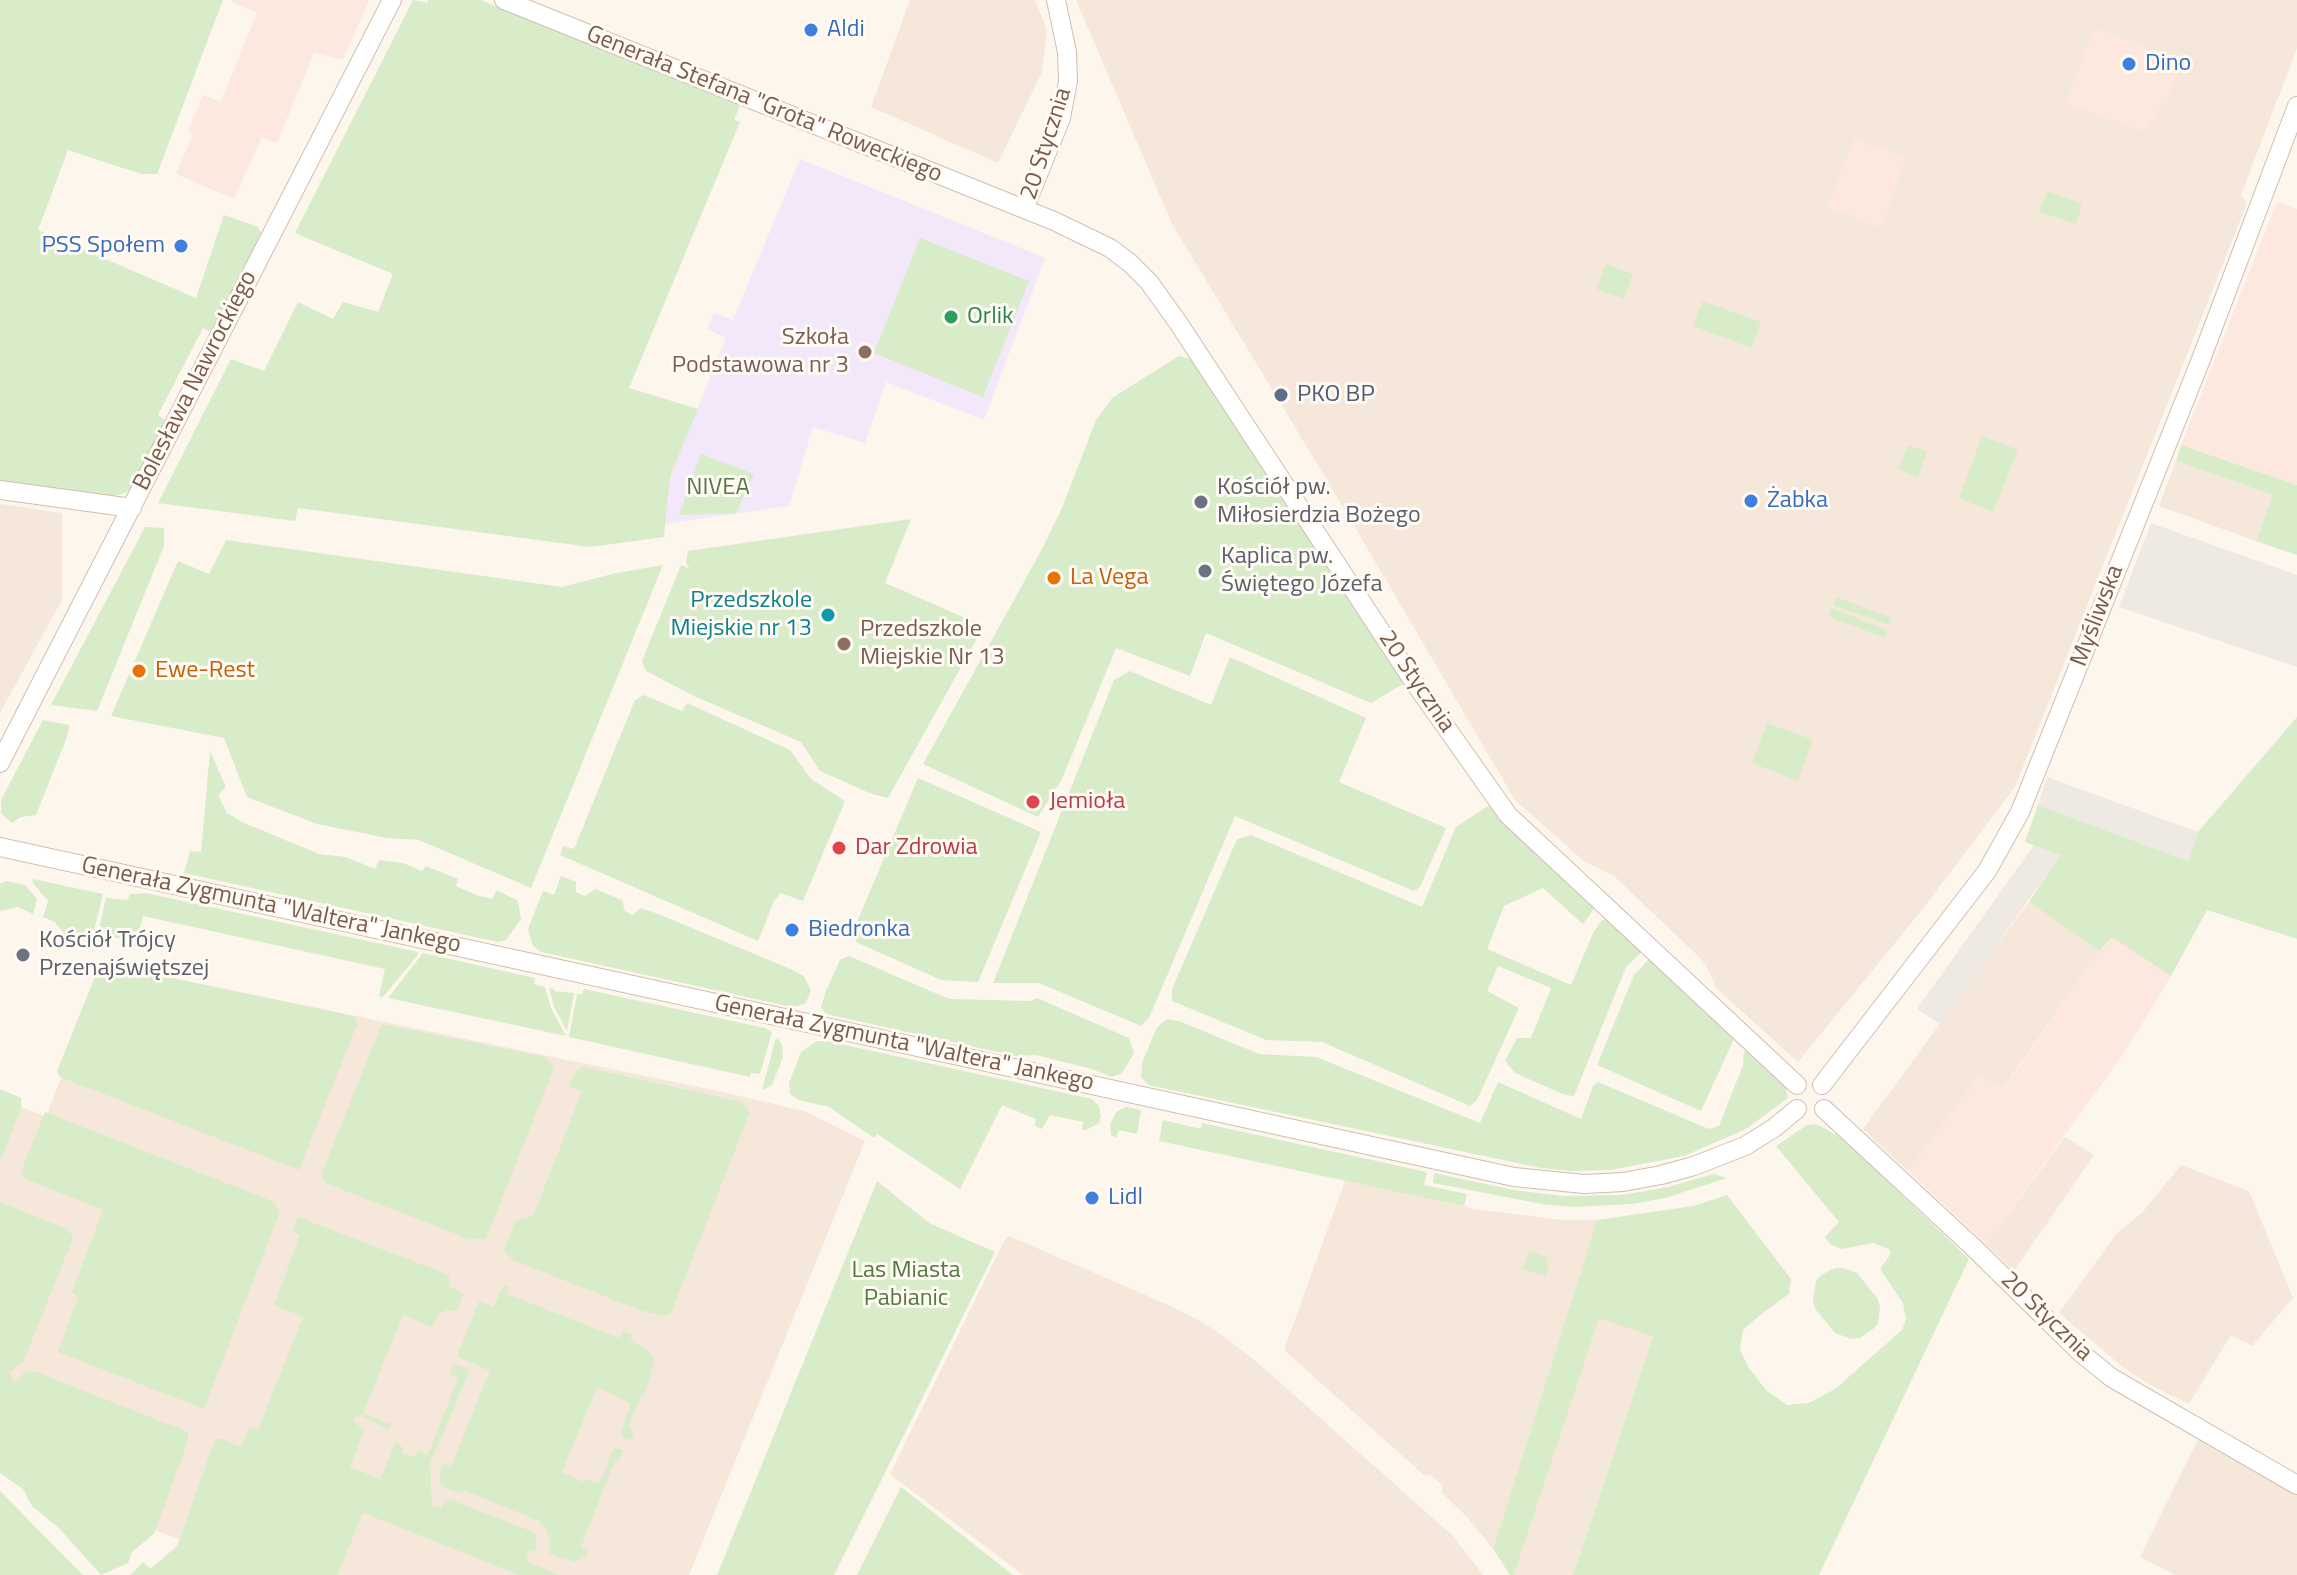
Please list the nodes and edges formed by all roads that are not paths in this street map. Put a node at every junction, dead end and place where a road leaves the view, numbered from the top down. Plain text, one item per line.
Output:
1 (392, 0) edge
2 (504, 0) edge
3 (1056, 0) edge
4 (2297, 106) edge
5 (1024, 209) junction
6 (0, 490) edge
7 (132, 508) junction
8 (0, 763) edge
9 (0, 847) edge
10 (1797, 1085) junction
11 (1822, 1085) junction
12 (1797, 1109) junction
13 (1824, 1109) junction
14 (2297, 1485) edge

1 - 7 street, Bolesława Nawrockiego
2 - 5 street, Generała Stefana "Grota" Roweckiego
3 - 5 street, 20 Stycznia
4 - 11 street, Myśliwska
5 - 10 street, 20 Stycznia
6 - 7 street
7 - 8 street, Bolesława Nawrockiego
9 - 12 street, Generała Zygmunta "Waltera" Jankego
10 - 11 street
10 - 12 street
11 - 13 street
12 - 13 street
13 - 14 street, 20 Stycznia

